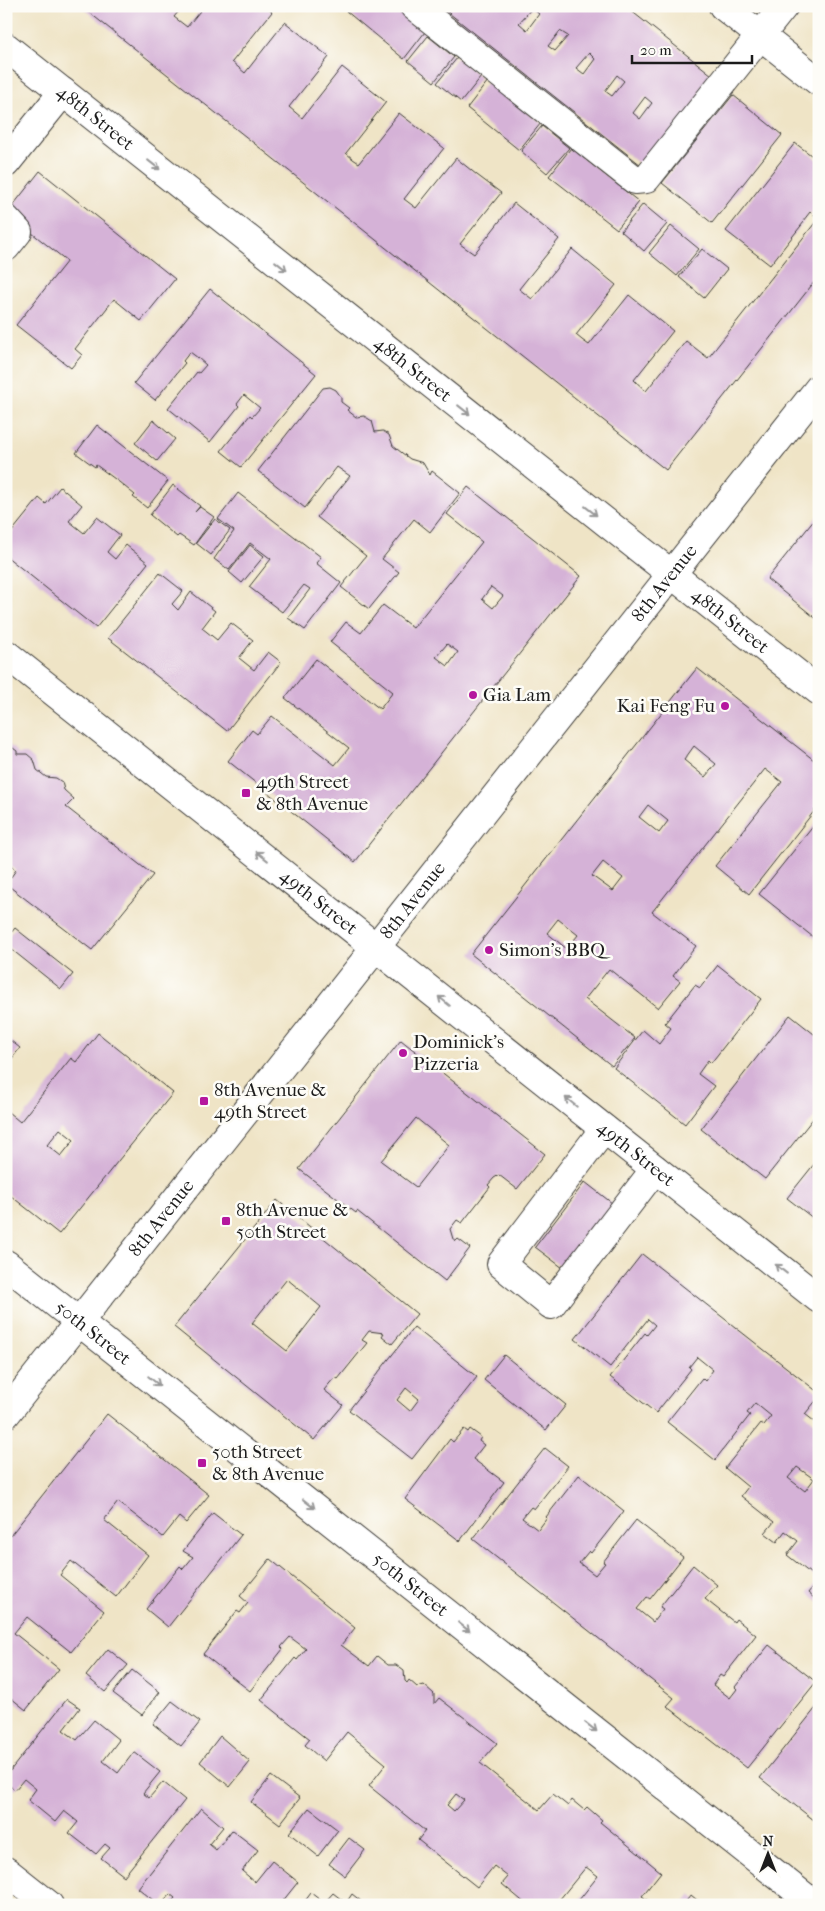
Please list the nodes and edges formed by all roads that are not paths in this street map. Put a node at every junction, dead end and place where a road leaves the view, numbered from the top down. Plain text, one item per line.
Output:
1 (414, 6) edge
2 (723, 6) edge
3 (784, 6) edge
4 (761, 36) junction
5 (6, 48) edge
6 (819, 82) edge
7 (63, 92) junction
8 (6, 163) edge
9 (6, 219) edge
10 (6, 247) edge
11 (819, 388) edge
12 (671, 574) junction
13 (6, 654) edge
14 (819, 691) edge
15 (376, 947) junction
16 (604, 1129) junction
17 (655, 1169) junction
18 (6, 1264) edge
19 (819, 1299) edge
20 (79, 1321) junction
21 (6, 1414) edge
22 (6, 1870) edge
23 (49, 1905) edge
24 (815, 1905) edge

1 - 4 street
2 - 4 street
3 - 4 street
4 - 6 street
5 - 7 street, 48th Street
7 - 8 street
7 -> 12 street, 48th Street
9 - 10 street
11 - 12 street, 8th Avenue
12 - 14 street, 48th Street
12 - 15 street, 8th Avenue
15 -> 13 street, 49th Street
16 -> 15 street, 49th Street
15 - 20 street, 8th Avenue
16 - 17 street, 49th Street
16 - 17 street
19 -> 17 street, 49th Street
18 - 20 street, 50th Street
20 - 21 street, 8th Avenue
20 -> 24 street, 50th Street
22 - 23 street

